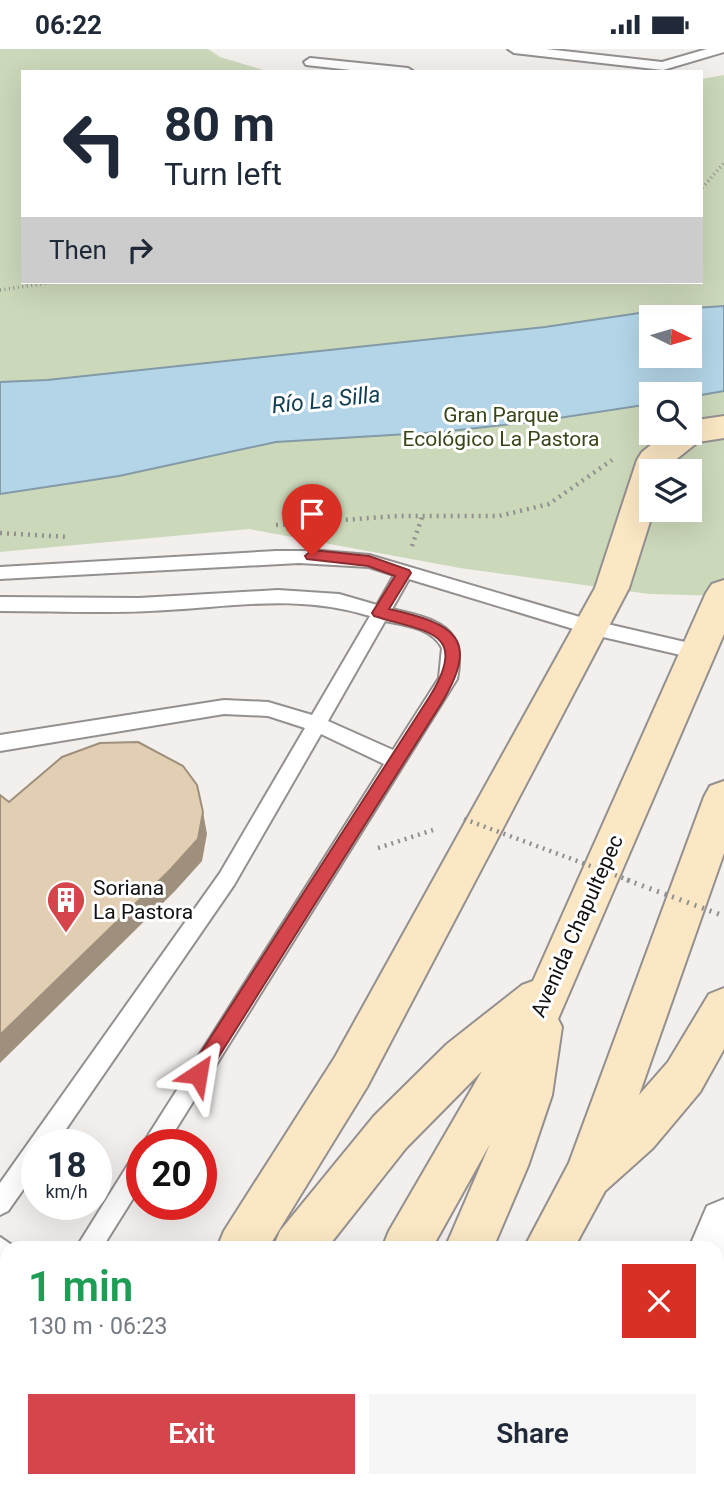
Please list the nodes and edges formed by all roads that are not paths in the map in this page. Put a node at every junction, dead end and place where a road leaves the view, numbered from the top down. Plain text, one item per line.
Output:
1 (514, 49) edge
2 (720, 49) edge
3 (310, 62) dead end
4 (663, 65) junction
5 (388, 70) edge
6 (652, 70) edge
7 (724, 427) edge
8 (702, 430) edge
9 (672, 445) edge
10 (0, 573) edge
11 (404, 573) junction
12 (0, 604) edge
13 (379, 613) junction
14 (711, 622) edge
15 (590, 627) junction
16 (317, 724) junction
17 (0, 743) edge
18 (397, 761) junction
19 (724, 797) edge
20 (548, 995) junction
21 (724, 1008) edge
22 (52, 1129) edge
23 (163, 1129) edge
24 (21, 1173) edge
25 (588, 1175) junction
26 (126, 1188) edge
27 (0, 1203) edge
28 (724, 1223) edge
29 (92, 1241) edge
30 (245, 1241) edge
31 (303, 1241) edge
32 (410, 1241) edge
33 (472, 1241) edge
34 (556, 1241) edge
35 (716, 1241) edge

1 - 4 lane
2 - 4 lane
3 - 5 lane
4 - 6 lane
7 - 8 main road
9 - 15 main road
10 - 11 lane
11 - 13 lane
11 - 15 lane
12 - 13 lane
13 - 16 lane
13 - 18 lane
14 - 15 lane
14 - 20 main road, Avenida Chapultepec
15 - 30 main road
16 - 17 lane
16 - 18 lane
16 - 22 lane
18 - 23 lane
19 - 25 main road
20 - 31 main road
20 - 32 main road, Avenida Chapultepec
20 - 33 main road
21 - 25 main road
24 - 27 lane
25 - 34 main road
26 - 29 lane
28 - 35 street

